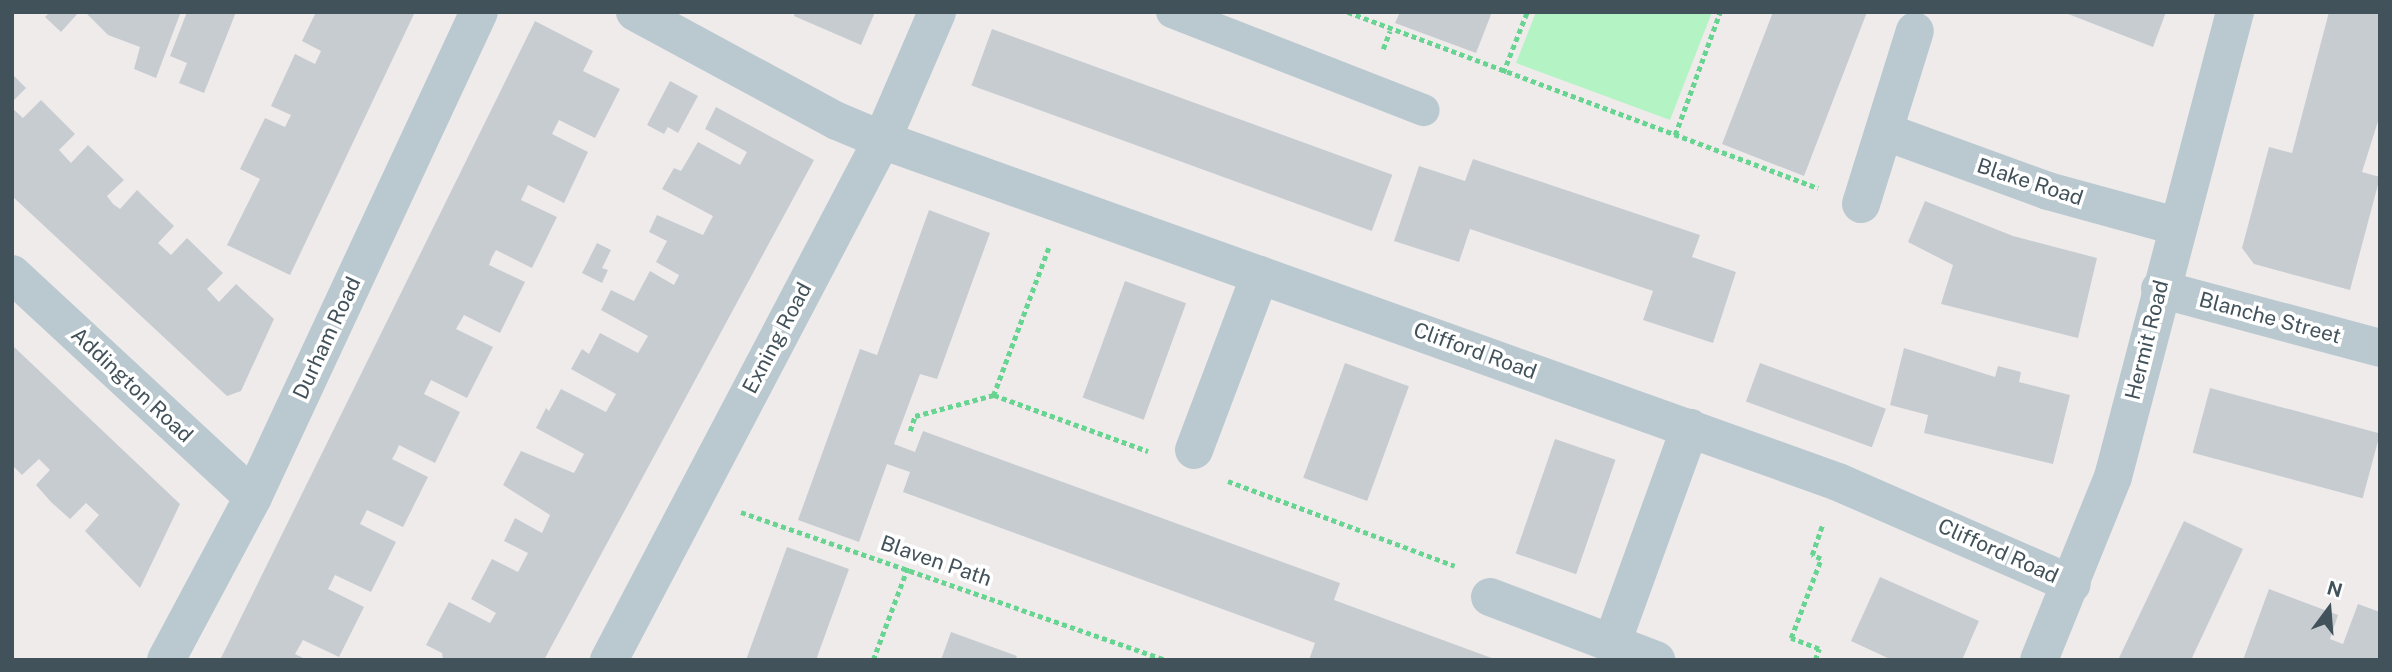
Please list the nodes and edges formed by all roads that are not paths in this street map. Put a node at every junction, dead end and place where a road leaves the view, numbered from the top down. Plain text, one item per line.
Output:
1 (479, 12) edge
2 (635, 12) edge
3 (937, 12) edge
4 (1172, 12) edge
5 (2235, 12) edge
6 (1915, 31) dead end
7 (1424, 110) dead end
8 (1886, 132) junction
9 (882, 140) junction
10 (1861, 204) road end
11 (2176, 226) junction
12 (12, 274) edge
13 (1260, 275) junction
14 (2160, 289) junction
15 (2380, 348) edge
16 (1690, 428) junction
17 (1194, 450) dead end
18 (253, 497) junction
19 (2072, 584) junction
20 (1490, 597) dead end
21 (1612, 643) junction
22 (166, 660) edge
23 (609, 660) edge
24 (1656, 660) edge
25 (2039, 660) edge

1 - 18 street, Durham Road
2 - 9 street
3 - 9 street, Exning Road
4 - 7 lane
5 - 11 street, Hermit Road
6 - 8 street
8 - 10 street
8 - 11 street, Blake Road
9 - 13 street, Clifford Road
9 - 23 street, Exning Road
11 - 14 street, Hermit Road
12 - 18 street, Addington Road
13 - 16 street, Clifford Road
13 - 17 street
14 - 15 street, Blanche Street
14 - 19 street, Hermit Road
16 - 19 street, Clifford Road
16 - 21 street
18 - 22 street, Durham Road
19 - 25 street, Hermit Road
20 - 21 street
21 - 24 street

